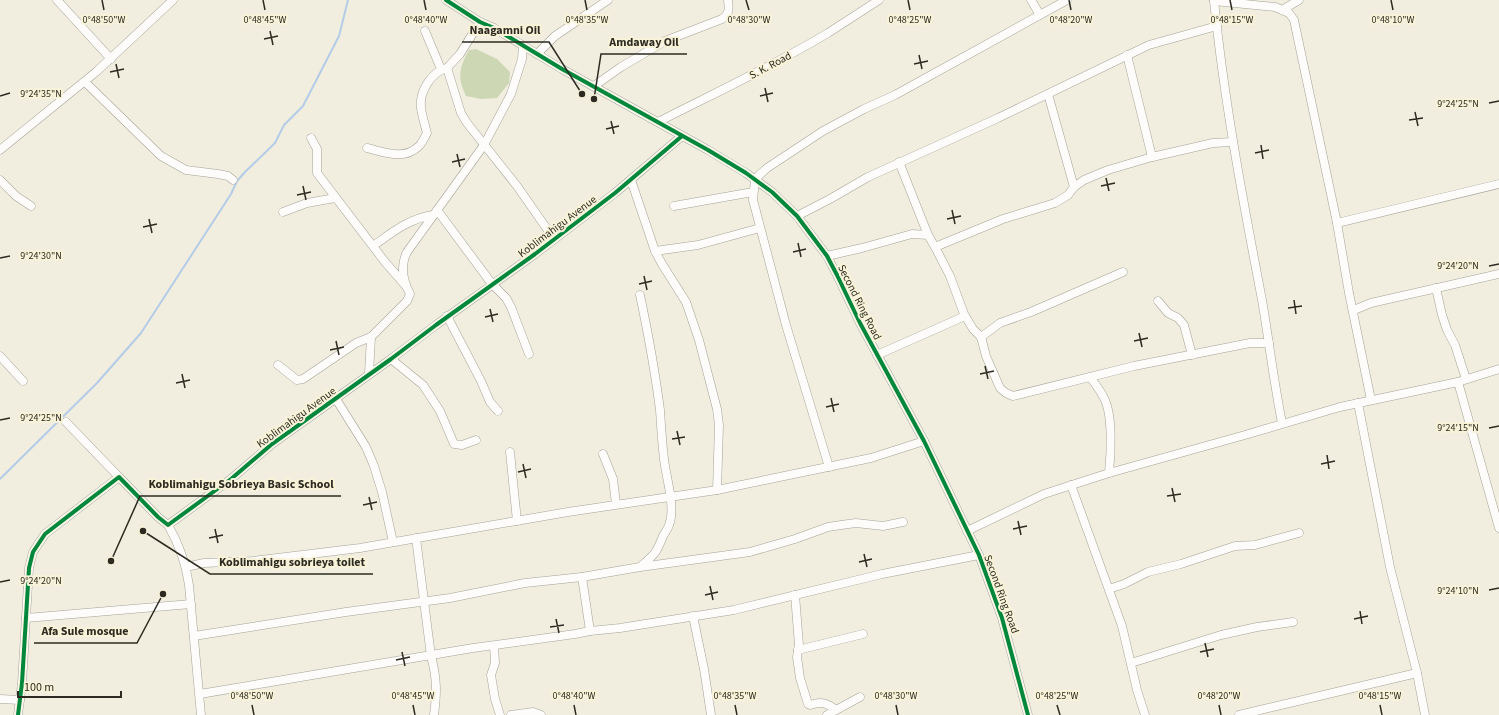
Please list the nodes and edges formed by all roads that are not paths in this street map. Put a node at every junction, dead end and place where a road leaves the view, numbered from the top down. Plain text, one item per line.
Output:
1 (57, 0) edge
2 (173, 0) edge
3 (446, 0) edge
4 (608, 0) edge
5 (728, 0) edge
6 (879, 0) edge
7 (1031, 0) edge
8 (1067, 0) edge
9 (1214, 0) edge
10 (1299, 0) edge
11 (1282, 10) junction
12 (1040, 15) junction
13 (480, 22) junction
14 (1217, 26) junction
15 (425, 31) dead end
16 (523, 46) junction
17 (537, 54) junction
18 (1127, 55) junction
19 (111, 59) junction
20 (444, 69) junction
21 (85, 82) junction
22 (594, 86) junction
23 (1048, 94) junction
24 (658, 122) junction
25 (682, 136) junction
26 (311, 138) dead end
27 (1233, 142) junction
28 (484, 145) junction
29 (367, 148) dead end
30 (0, 150) edge
31 (1152, 157) junction
32 (899, 162) junction
33 (756, 179) junction
34 (0, 180) edge
35 (233, 180) dead end
36 (631, 180) junction
37 (1499, 184) edge
38 (1074, 187) junction
39 (753, 192) junction
40 (336, 198) junction
41 (31, 206) dead end
42 (674, 206) dead end
43 (283, 212) dead end
44 (435, 212) junction
45 (797, 216) junction
46 (1337, 223) junction
47 (760, 228) junction
48 (928, 235) junction
49 (554, 239) junction
50 (373, 246) junction
51 (935, 247) junction
52 (655, 251) junction
53 (826, 256) junction
54 (1123, 272) dead end
55 (1499, 274) edge
56 (492, 284) junction
57 (406, 287) junction
58 (1436, 288) junction
59 (640, 295) dead end
60 (1158, 301) dead end
61 (1354, 310) junction
62 (447, 316) junction
63 (965, 316) junction
64 (371, 337) junction
65 (981, 337) junction
66 (1269, 343) junction
67 (529, 354) dead end
68 (877, 355) junction
69 (1192, 355) junction
70 (0, 356) edge
71 (391, 360) junction
72 (278, 365) dead end
73 (1499, 369) edge
74 (370, 374) junction
75 (1090, 377) junction
76 (1466, 379) junction
77 (23, 381) dead end
78 (1458, 382) junction
79 (336, 399) junction
80 (1371, 400) junction
81 (1358, 403) junction
82 (498, 411) dead end
83 (66, 422) dead end
84 (1282, 423) junction
85 (476, 440) dead end
86 (924, 442) junction
87 (510, 452) dead end
88 (603, 454) dead end
89 (829, 467) junction
90 (1108, 473) junction
91 (119, 477) junction
92 (1071, 485) junction
93 (717, 490) junction
94 (670, 497) junction
95 (616, 504) junction
96 (1497, 511) edge
97 (517, 521) junction
98 (903, 522) dead end
99 (168, 526) junction
100 (1499, 528) edge
101 (967, 531) junction
102 (1299, 533) dead end
103 (416, 538) junction
104 (393, 542) junction
105 (978, 555) junction
106 (186, 567) junction
107 (640, 567) junction
108 (582, 577) junction
109 (1109, 589) junction
110 (795, 596) junction
111 (424, 602) junction
112 (191, 604) junction
113 (693, 616) junction
114 (26, 618) junction
115 (1293, 622) dead end
116 (590, 631) junction
117 (863, 634) dead end
118 (194, 636) junction
119 (494, 646) junction
120 (798, 650) junction
121 (431, 656) junction
122 (1131, 663) junction
123 (1417, 673) junction
124 (200, 694) junction
125 (860, 697) dead end
126 (0, 699) edge
127 (20, 700) junction
128 (836, 710) junction
129 (18, 715) edge
130 (201, 715) edge
131 (434, 715) edge
132 (500, 715) edge
133 (511, 715) edge
134 (541, 715) edge
135 (711, 715) edge
136 (827, 715) edge
137 (1028, 715) edge
138 (1144, 715) edge
139 (1239, 715) edge
140 (1425, 715) edge

1 - 19 street
2 - 19 street
3 - 13 street, Second Ring Road
4 - 17 street
5 - 22 street
6 - 24 street, S. K. Road
7 - 12 street
8 - 12 street
9 - 11 street
9 - 14 street
10 - 11 street
11 - 46 street
12 - 33 street
13 - 16 street, Second Ring Road
13 - 20 street
14 - 18 street
14 - 27 street
15 - 20 street
16 - 17 street, Second Ring Road
16 - 28 street
17 - 22 street, Second Ring Road
18 - 23 street
18 - 31 street
19 - 21 street
20 - 28 street
20 - 29 street
21 - 30 street
21 - 35 street
22 - 24 street, Second Ring Road
23 - 32 street
23 - 38 street
24 - 25 street, Second Ring Road
25 - 33 street, Second Ring Road
25 - 36 street, Koblimahigu Avenue
26 - 40 street
27 - 31 street
27 - 66 street
28 - 44 street
28 - 49 street
31 - 38 street
32 - 45 street
32 - 48 street
33 - 39 street
33 - 45 street, Second Ring Road
34 - 41 street
36 - 49 street, Koblimahigu Avenue
36 - 52 street
37 - 46 street
38 - 51 street
39 - 42 street
39 - 47 street
40 - 43 street
40 - 50 street
44 - 50 street
44 - 56 street
44 - 57 street
45 - 53 street, Second Ring Road
46 - 61 street
47 - 52 street
47 - 89 street
48 - 51 street
48 - 53 street
49 - 56 street, Koblimahigu Avenue
50 - 57 street
51 - 63 street
52 - 93 street
53 - 68 street, Second Ring Road
54 - 65 street
55 - 58 street
56 - 62 street, Koblimahigu Avenue
56 - 67 street
57 - 64 street
58 - 61 street
58 - 76 street
59 - 94 street
60 - 69 street
61 - 80 street
62 - 71 street, Koblimahigu Avenue
62 - 82 street
63 - 65 street
63 - 68 street
64 - 72 street
64 - 74 street
65 - 75 street
66 - 69 street
66 - 84 street
68 - 86 street, Second Ring Road
69 - 75 street
70 - 77 street
71 - 74 street, Koblimahigu Avenue
71 - 85 street
73 - 76 street
74 - 79 street, Koblimahigu Avenue
75 - 90 street
76 - 78 street
78 - 80 street
78 - 96 street
79 - 99 street, Koblimahigu Avenue
79 - 104 street
80 - 81 street
81 - 84 street
81 - 123 street
83 - 91 street
84 - 90 street
86 - 89 street
86 - 101 street, Second Ring Road
87 - 97 street
88 - 95 street
89 - 93 street
90 - 92 street
91 - 99 street
91 - 114 street
92 - 101 street
92 - 109 street
93 - 94 street
94 - 95 street
94 - 107 street
95 - 97 street
96 - 100 street
97 - 103 street
98 - 107 street
99 - 106 street
101 - 105 street, Second Ring Road
102 - 109 street
103 - 104 street
103 - 111 street
104 - 106 street
105 - 110 street
105 - 137 street, Second Ring Road
106 - 112 street
107 - 108 street
108 - 111 street
108 - 116 street
109 - 122 street
110 - 113 street
110 - 120 street
111 - 118 street
111 - 121 street
112 - 114 street
112 - 118 street
113 - 116 street
113 - 135 street
114 - 127 street
115 - 122 street
116 - 119 street
117 - 120 street
118 - 124 street
119 - 121 street
119 - 132 street
120 - 128 street
121 - 124 street
121 - 131 street
122 - 138 street
123 - 139 street
123 - 140 street
124 - 130 street
125 - 128 street
126 - 127 street
127 - 129 street
128 - 136 street
133 - 134 street

